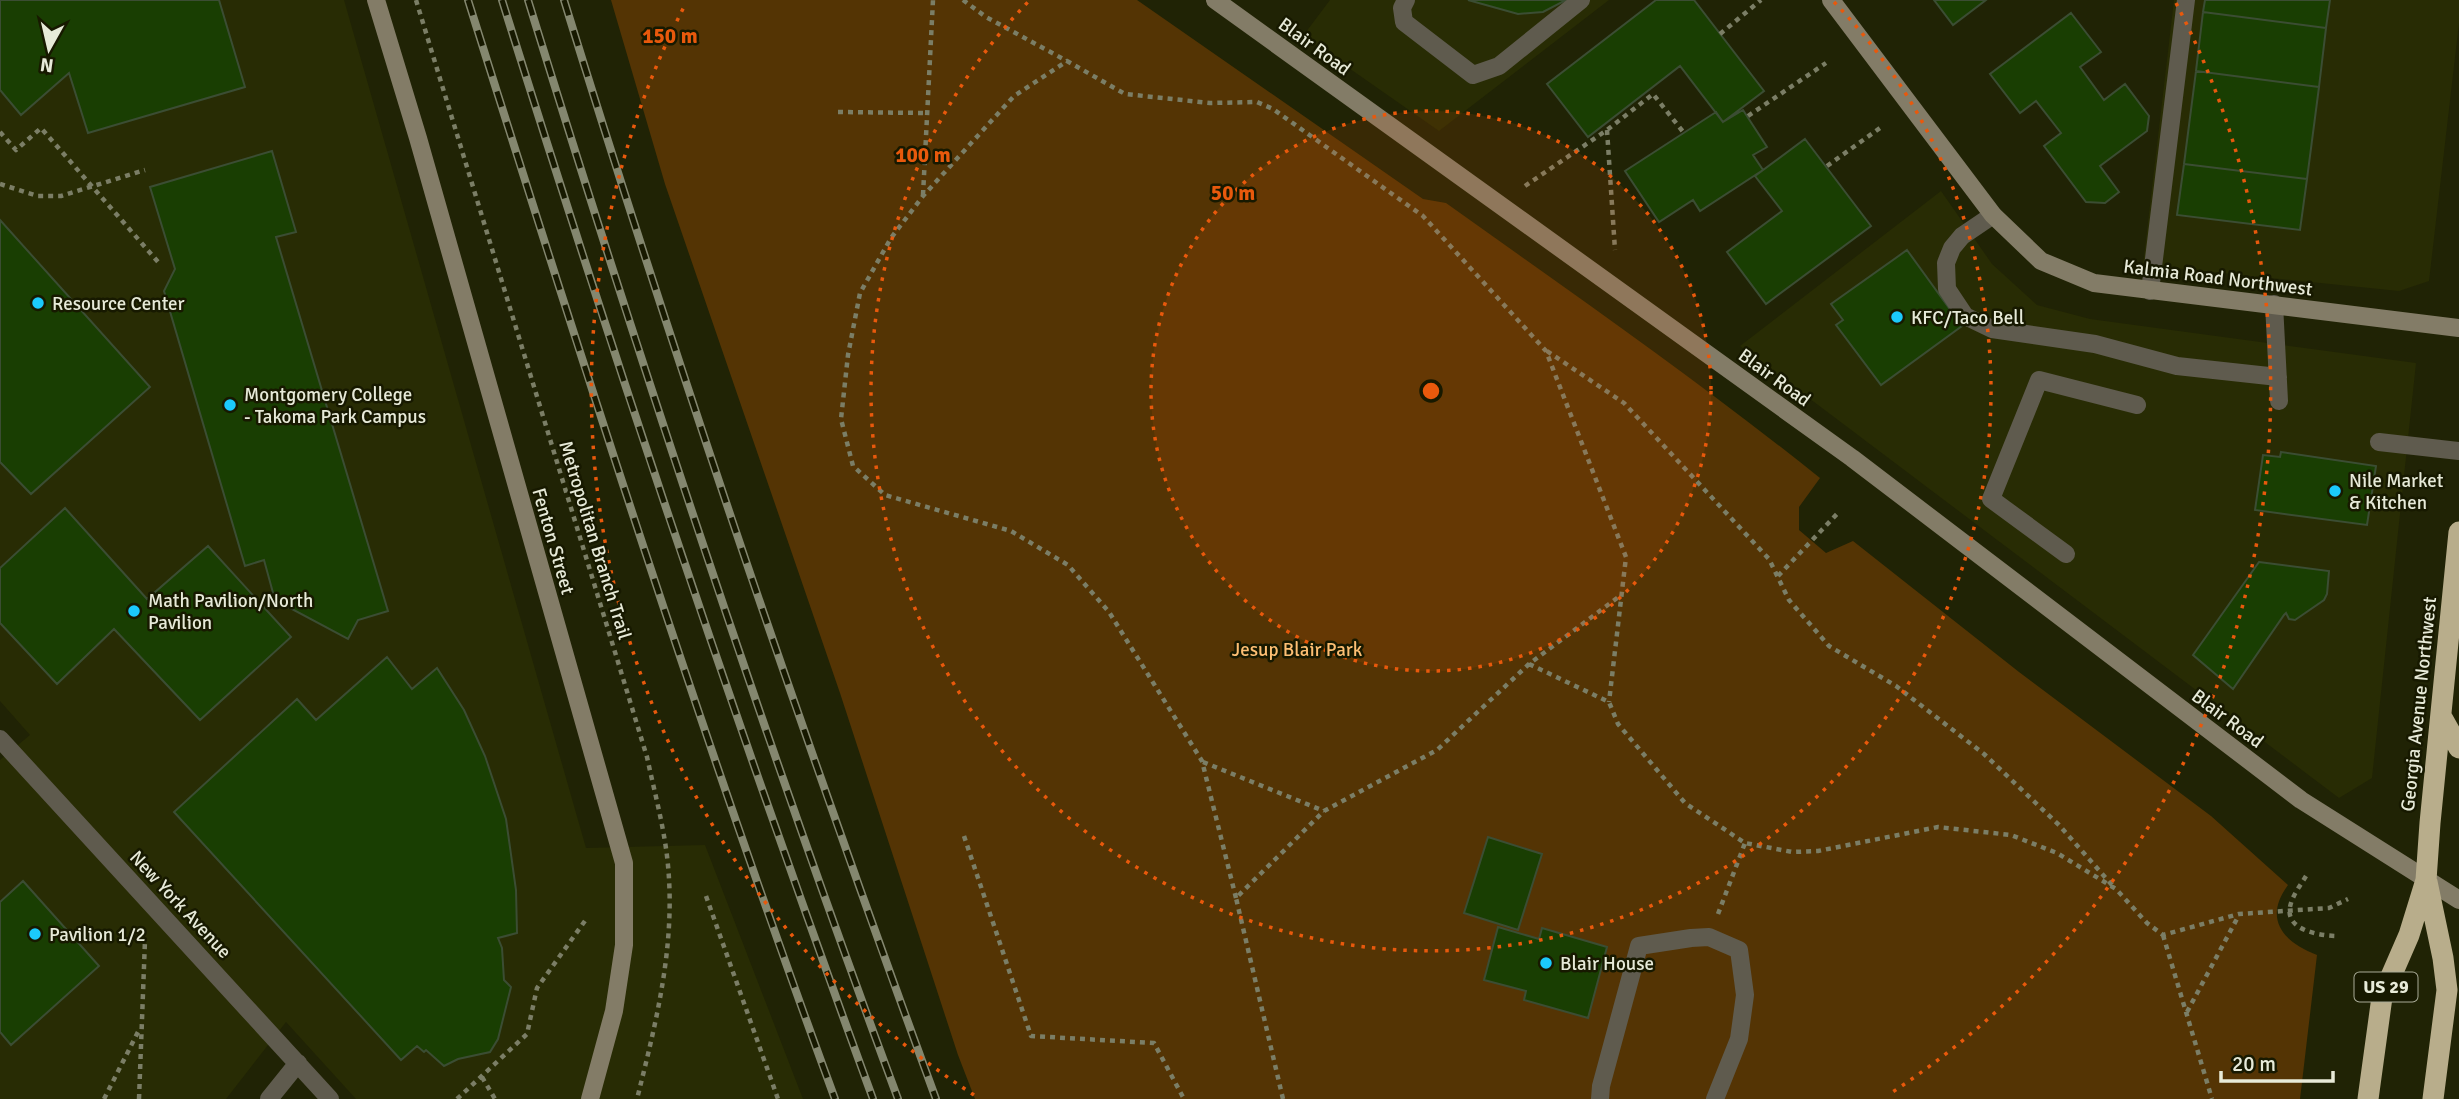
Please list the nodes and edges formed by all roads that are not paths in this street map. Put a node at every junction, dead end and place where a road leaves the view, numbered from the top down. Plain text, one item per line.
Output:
1 (376, 0) edge
2 (1215, 0) edge
3 (1406, 0) edge
4 (1581, 0) edge
5 (1831, 0) edge
6 (2186, 0) edge
7 (1993, 215) junction
8 (2150, 291) junction
9 (2274, 304) junction
10 (2459, 328) edge
11 (2278, 377) junction
12 (2279, 401) dead end
13 (2137, 405) dead end
14 (2379, 442) dead end
15 (2459, 451) edge
16 (2459, 532) edge
17 (2066, 554) dead end
18 (2455, 601) edge
19 (2441, 716) junction
20 (0, 739) edge
21 (2459, 748) edge
22 (2426, 880) junction
23 (2459, 900) edge
24 (298, 1063) junction
25 (269, 1099) edge
26 (330, 1099) edge
27 (590, 1099) edge
28 (1600, 1099) edge
29 (1715, 1099) edge
30 (2368, 1099) edge
31 (2433, 1099) edge

1 - 27 street, Fenton Street
2 - 22 street, Blair Road
3 - 4 street
5 - 7 street, Kalmia Road Northwest
6 - 8 street
7 - 8 street, Kalmia Road Northwest
7 - 11 street
8 - 9 street, Kalmia Road Northwest
9 - 10 street, Kalmia Road Northwest
9 - 11 street
11 - 12 street
13 - 17 street
14 - 15 street
16 - 18 highway, Georgia Avenue Northwest / US 29
18 - 19 highway, Georgia Avenue Northwest / US 29
19 - 21 highway
19 - 22 highway, Georgia Avenue Northwest / US 29
20 - 24 street, New York Avenue
22 - 23 street, Blair Road
22 - 30 highway, US 29
22 - 31 highway, US 29
24 - 25 street
24 - 26 street, New York Avenue
28 - 29 street

